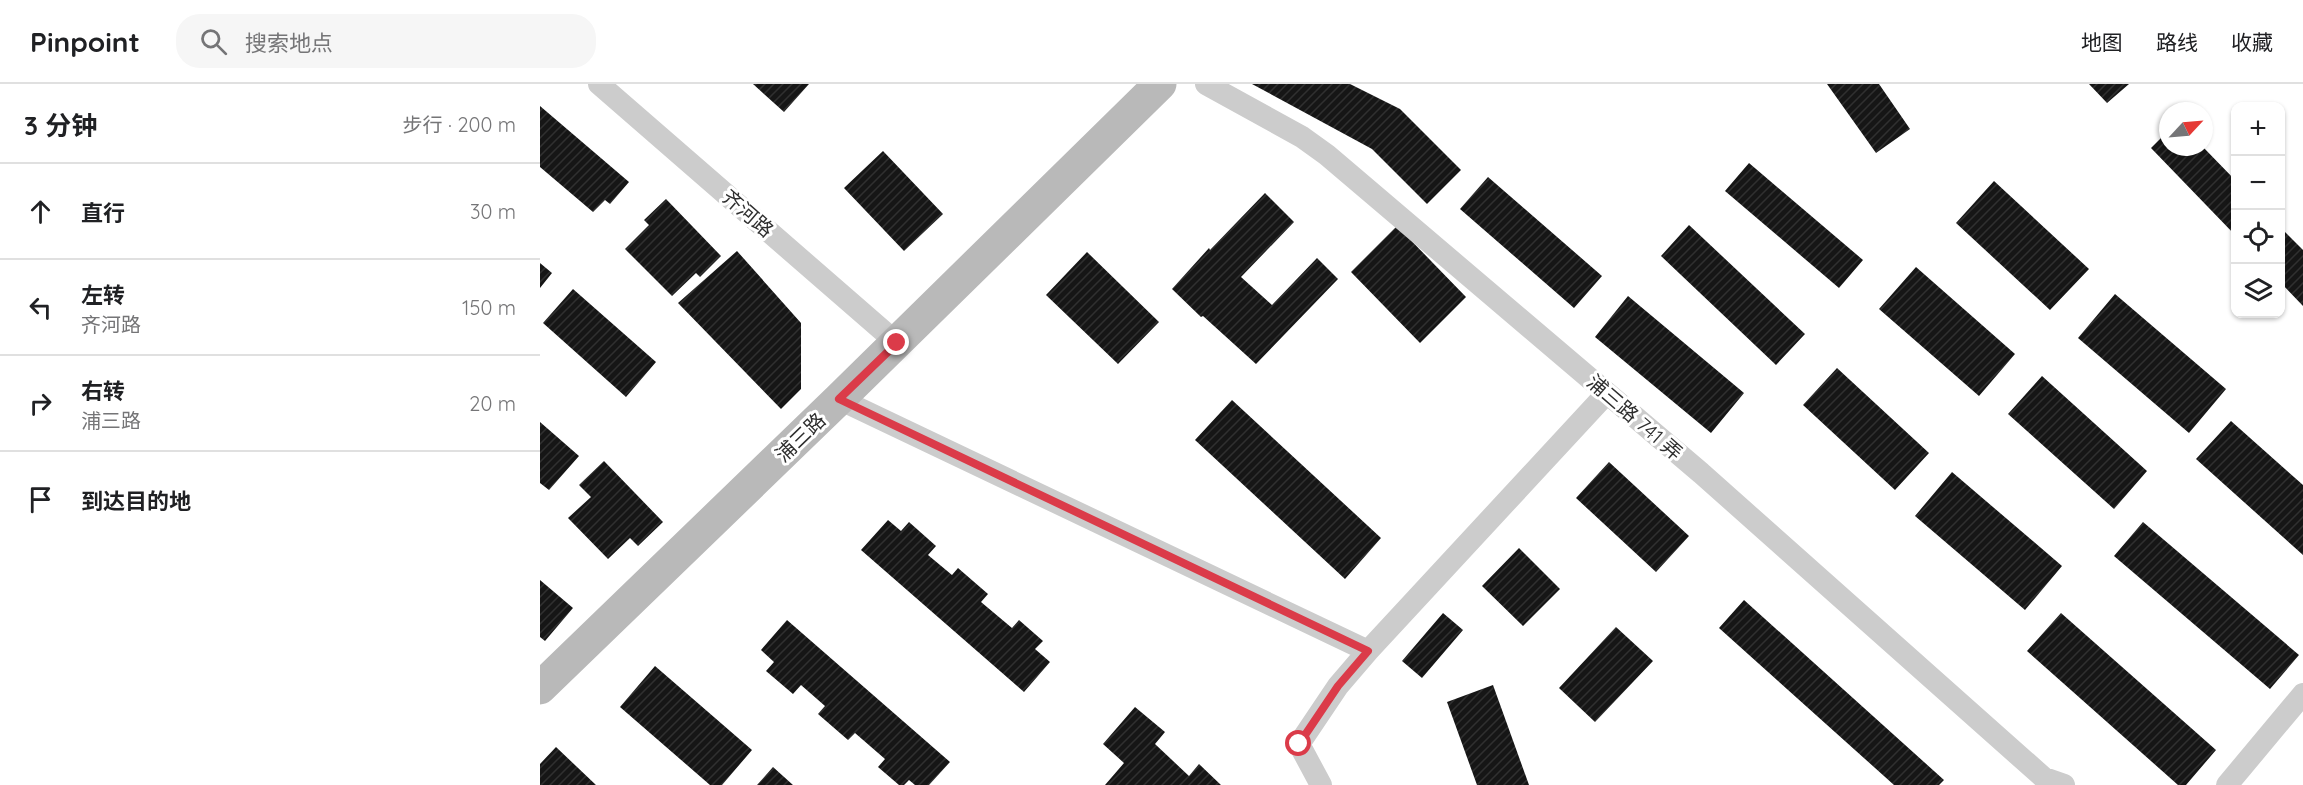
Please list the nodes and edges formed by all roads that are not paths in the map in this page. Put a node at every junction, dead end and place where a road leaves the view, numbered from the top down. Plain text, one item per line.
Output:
1 (599, 84) edge
2 (1160, 84) edge
3 (1206, 84) edge
4 (897, 343) junction
5 (1607, 393) junction
6 (839, 399) junction
7 (1368, 651) junction
8 (540, 688) edge
9 (2303, 694) edge
10 (2052, 783) edge
11 (1321, 785) edge
12 (2227, 785) edge

1 - 4 street, 齐河路
2 - 4 street, 浦三路
3 - 5 street, 浦三路 741 弄
4 - 6 street, 浦三路
5 - 7 street
5 - 10 street, 浦三路 741 弄
6 - 7 street
6 - 8 street, 浦三路
7 - 11 street
9 - 12 street

